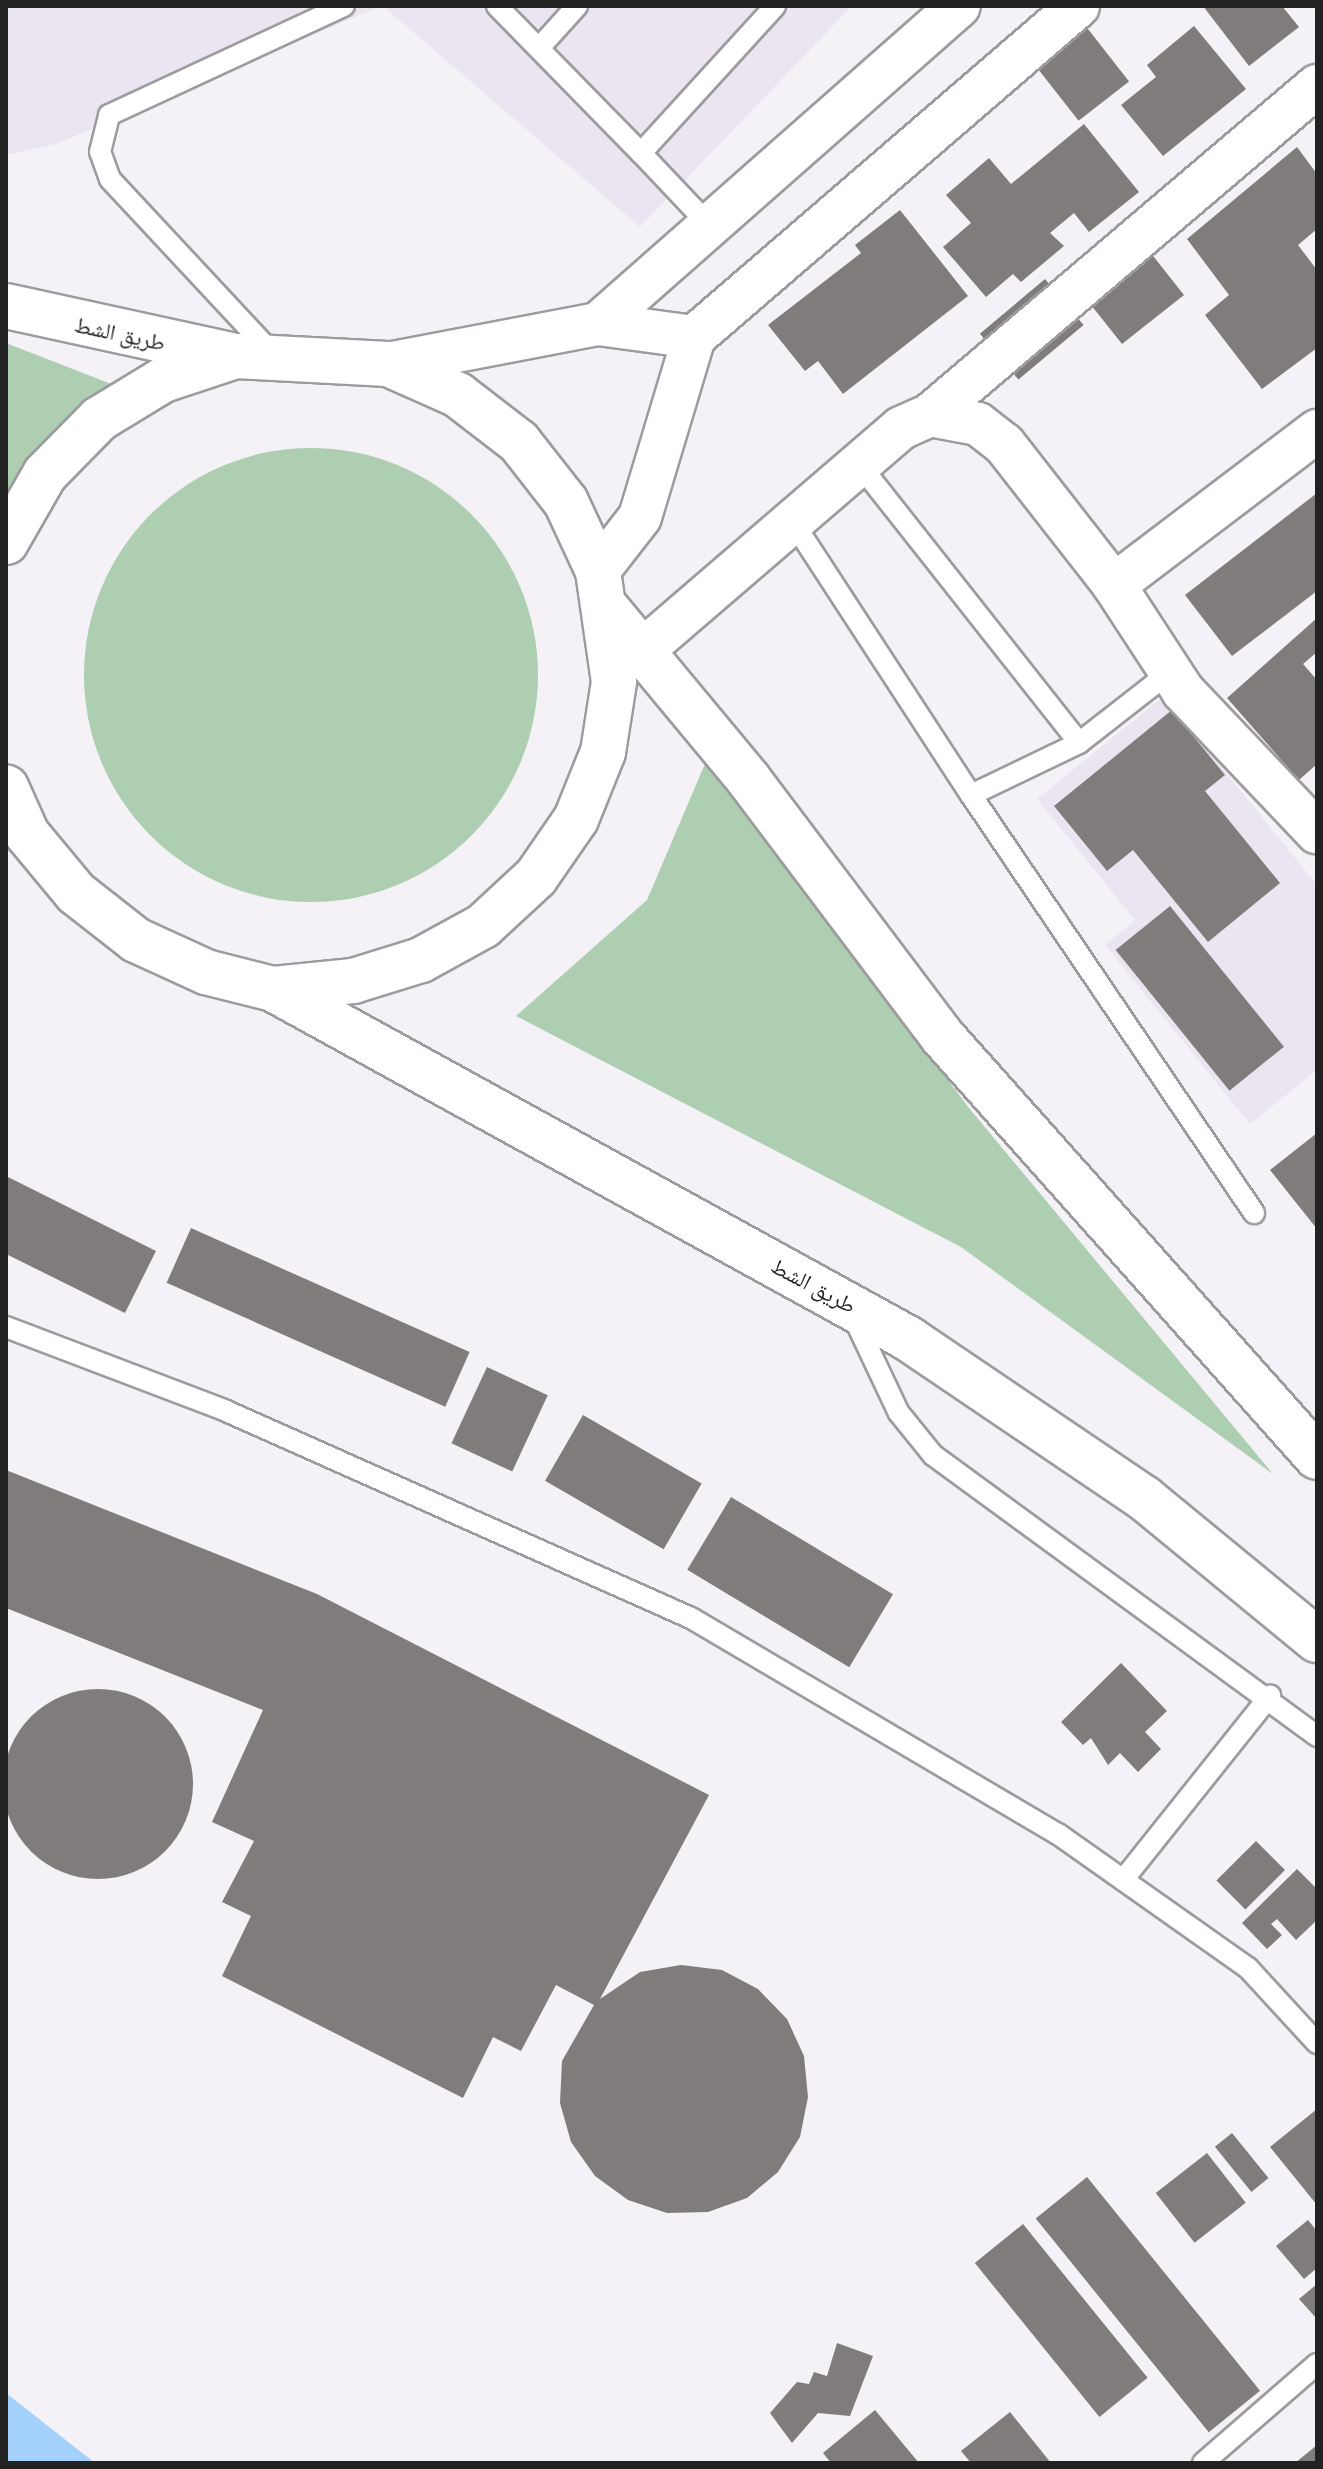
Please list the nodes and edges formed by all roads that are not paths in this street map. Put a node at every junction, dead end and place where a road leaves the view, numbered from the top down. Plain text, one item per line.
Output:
1 (344, 6) edge
2 (497, 6) edge
3 (577, 6) edge
4 (775, 6) edge
5 (959, 6) edge
6 (1078, 6) edge
7 (539, 48) junction
8 (1317, 86) edge
9 (641, 153) junction
10 (710, 226) junction
11 (6, 306) edge
12 (598, 324) junction
13 (694, 337) junction
14 (256, 356) junction
15 (388, 364) junction
16 (930, 415) junction
17 (1317, 431) edge
18 (859, 464) junction
19 (791, 519) junction
20 (6, 542) edge
21 (1114, 585) junction
22 (603, 591) junction
23 (643, 650) junction
24 (1171, 671) junction
25 (1079, 743) junction
26 (6, 787) edge
27 (971, 795) junction
28 (16, 824) edge
29 (1317, 832) edge
30 (273, 989) junction
31 (1254, 1213) dead end
32 (844, 1300) junction
33 (6, 1327) edge
34 (1317, 1457) edge
35 (1317, 1640) edge
36 (1270, 1696) junction
37 (1317, 1736) edge
38 (1123, 1880) junction
39 (1317, 2043) edge
40 (1317, 2364) edge
41 (1203, 2463) edge

1 - 14 lane
2 - 7 lane
3 - 7 lane
4 - 9 lane
5 - 10 street
6 - 13 street
7 - 9 lane
8 - 16 street
9 - 10 lane
10 - 12 street
11 - 14 highway, طريق الشط
12 - 13 street
12 - 15 street
13 - 22 street
14 - 15 highway
14 - 20 highway
15 - 22 highway
16 - 18 street
16 - 21 street
17 - 21 street
18 - 19 street
18 - 25 lane
19 - 23 street
19 - 27 lane
21 - 24 street
22 - 23 highway
22 - 30 highway
23 - 34 highway
24 - 25 lane
24 - 29 street
25 - 27 lane
26 - 28 highway
27 - 31 lane
28 - 30 highway
30 - 32 highway, طريق الشط
32 - 35 highway, طريق الشط
32 - 36 lane
33 - 38 lane
36 - 37 lane
36 - 38 lane
38 - 39 lane
40 - 41 lane

